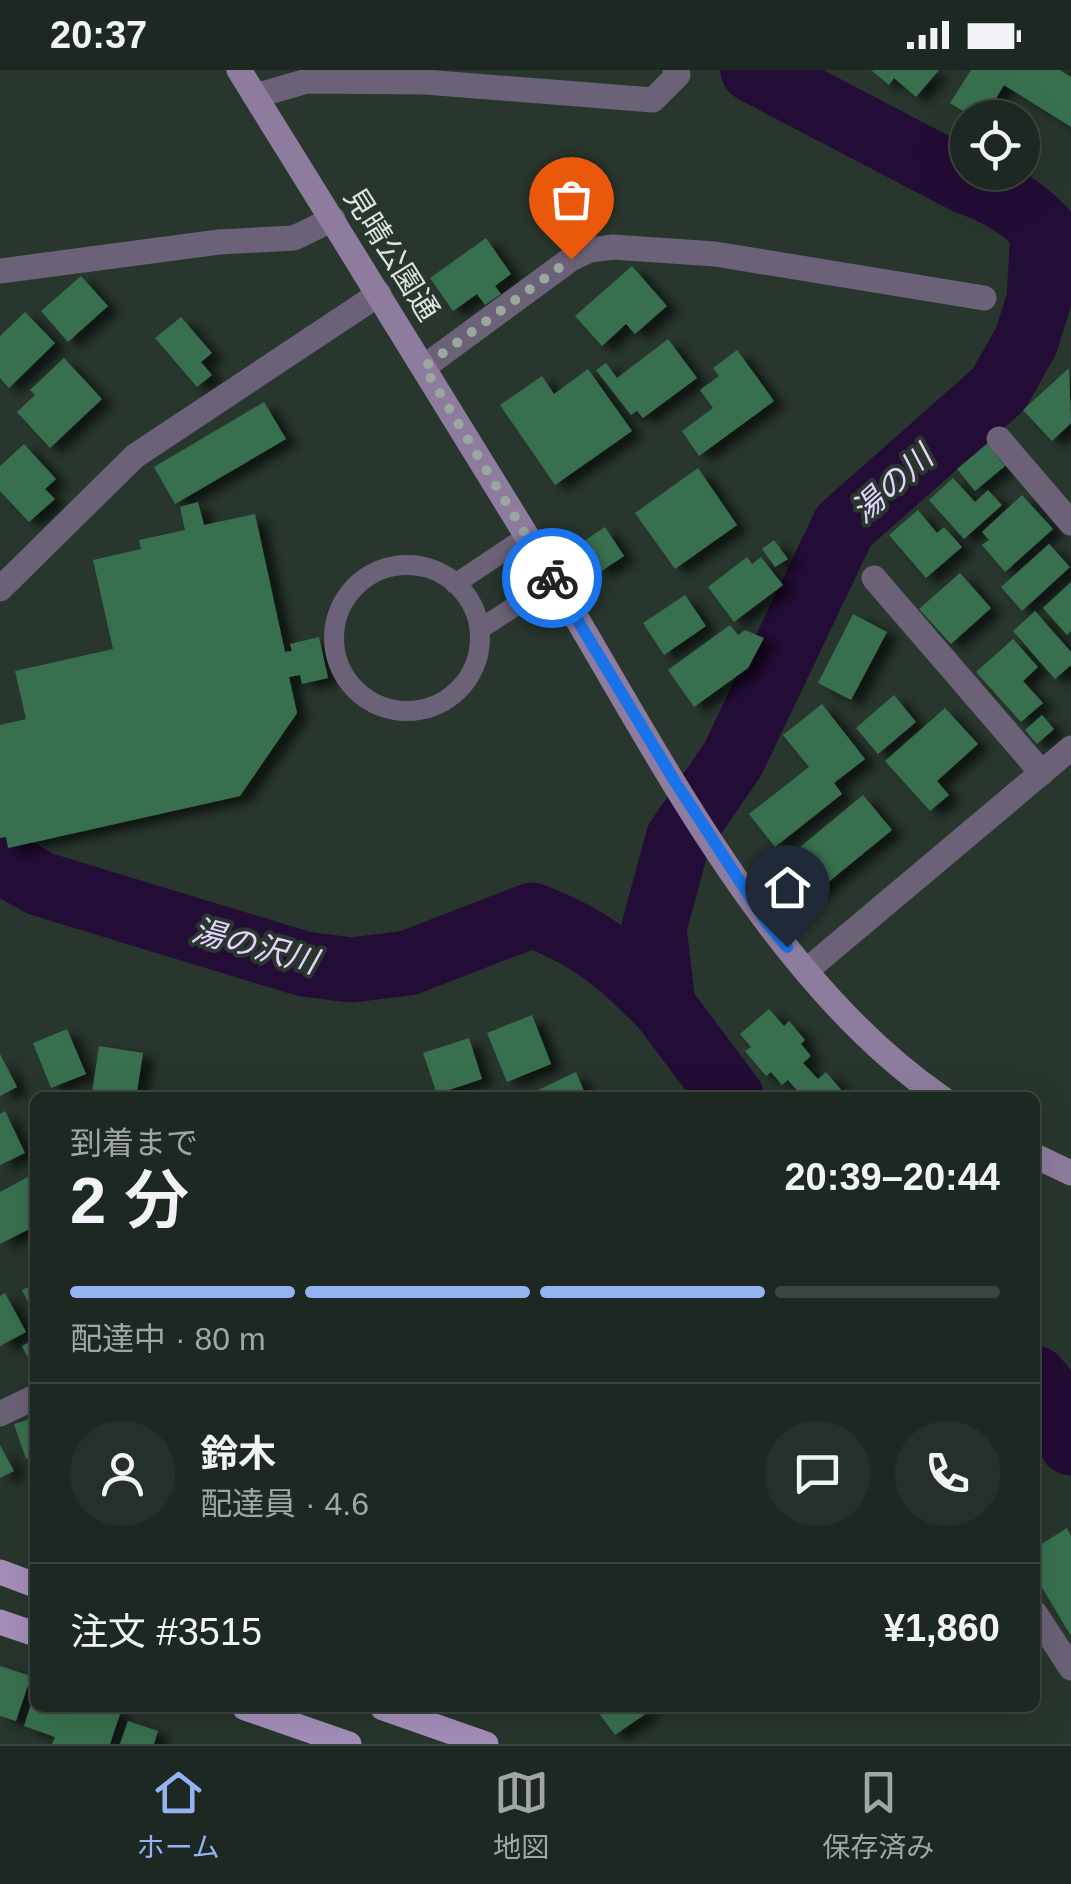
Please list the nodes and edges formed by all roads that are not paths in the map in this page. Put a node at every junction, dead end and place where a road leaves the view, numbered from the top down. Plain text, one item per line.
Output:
1 (239, 70) edge
2 (678, 72) edge
3 (255, 96) junction
4 (333, 219) junction
5 (0, 271) edge
6 (379, 294) junction
7 (984, 298) dead end
8 (424, 367) junction
9 (998, 439) dead end
10 (1071, 523) edge
11 (527, 536) junction
12 (874, 578) dead end
13 (554, 581) junction
14 (455, 584) junction
15 (0, 589) edge
16 (480, 629) junction
17 (1071, 748) edge
18 (1042, 773) junction
19 (807, 970) junction
20 (935, 1092) edge
21 (1040, 1158) edge
22 (1071, 1174) edge
23 (30, 1399) edge
24 (0, 1414) edge
25 (0, 1572) edge
26 (30, 1582) edge
27 (1040, 1621) edge
28 (0, 1622) edge
29 (30, 1632) edge
30 (1071, 1668) edge
31 (257, 1712) edge
32 (394, 1712) edge
33 (349, 1744) edge
34 (486, 1744) edge

1 - 3 street, 見晴公園通
2 - 3 street
3 - 4 street, 見晴公園通
4 - 5 street
4 - 6 street, 見晴公園通
6 - 8 street, 見晴公園通
6 - 15 street
7 - 8 street
8 - 11 street, 見晴公園通
9 - 10 street
11 - 13 street, 見晴公園通
11 - 14 lane
12 - 18 street
13 - 16 lane
13 - 19 street, 見晴公園通
14 - 16 lane
14 - 16 lane
17 - 18 street
18 - 19 street
19 - 20 street
21 - 22 street
23 - 24 street
25 - 26 main road
27 - 30 street
28 - 29 main road
31 - 33 main road
32 - 34 main road

